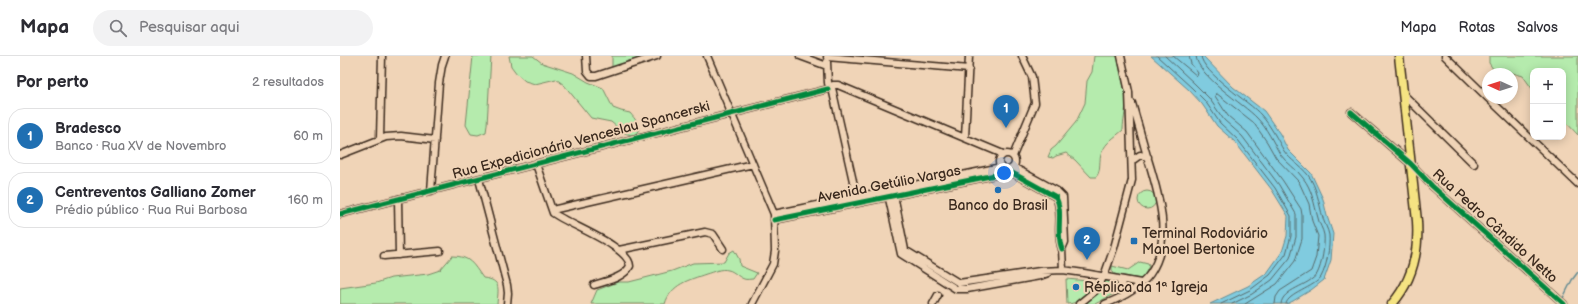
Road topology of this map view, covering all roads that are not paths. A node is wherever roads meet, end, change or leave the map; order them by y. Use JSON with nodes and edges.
{"nodes":[{"id":1,"x":382,"y":56,"type":"edge"},
{"id":2,"x":445,"y":56,"type":"edge"},
{"id":3,"x":586,"y":56,"type":"edge"},
{"id":4,"x":657,"y":56,"type":"edge"},
{"id":5,"x":707,"y":56,"type":"edge"},
{"id":6,"x":800,"y":56,"type":"edge"},
{"id":7,"x":827,"y":56,"type":"edge"},
{"id":8,"x":969,"y":56,"type":"edge"},
{"id":9,"x":1022,"y":56,"type":"edge"},
{"id":10,"x":1122,"y":56,"type":"edge"},
{"id":11,"x":1399,"y":56,"type":"edge"},
{"id":12,"x":1445,"y":56,"type":"edge"},
{"id":13,"x":828,"y":66,"type":"junction"},
{"id":14,"x":968,"y":69,"type":"junction"},
{"id":15,"x":830,"y":86,"type":"junction"},
{"id":16,"x":1129,"y":92,"type":"junction"},
{"id":17,"x":1482,"y":92,"type":"edge"},
{"id":18,"x":1404,"y":95,"type":"junction"},
{"id":19,"x":1494,"y":104,"type":"edge"},
{"id":20,"x":1351,"y":112,"type":"dead end"},
{"id":21,"x":732,"y":113,"type":"junction"},
{"id":22,"x":380,"y":138,"type":"junction"},
{"id":23,"x":965,"y":138,"type":"junction"},
{"id":24,"x":435,"y":140,"type":"junction"},
{"id":25,"x":340,"y":154,"type":"edge"},
{"id":26,"x":1003,"y":154,"type":"junction"},
{"id":27,"x":1013,"y":156,"type":"junction"},
{"id":28,"x":1148,"y":157,"type":"junction"},
{"id":29,"x":1133,"y":160,"type":"junction"},
{"id":30,"x":536,"y":164,"type":"junction"},
{"id":31,"x":753,"y":164,"type":"junction"},
{"id":32,"x":1411,"y":164,"type":"junction"},
{"id":33,"x":1474,"y":164,"type":"dead end"},
{"id":34,"x":1007,"y":168,"type":"junction"},
{"id":35,"x":479,"y":179,"type":"junction"},
{"id":36,"x":1578,"y":184,"type":"edge"},
{"id":37,"x":431,"y":191,"type":"junction"},
{"id":38,"x":891,"y":193,"type":"junction"},
{"id":39,"x":398,"y":200,"type":"junction"},
{"id":40,"x":857,"y":200,"type":"junction"},
{"id":41,"x":552,"y":210,"type":"junction"},
{"id":42,"x":340,"y":214,"type":"edge"},
{"id":43,"x":774,"y":217,"type":"junction"},
{"id":44,"x":723,"y":249,"type":"dead end"},
{"id":45,"x":619,"y":250,"type":"junction"},
{"id":46,"x":440,"y":251,"type":"dead end"},
{"id":47,"x":399,"y":255,"type":"junction"},
{"id":48,"x":384,"y":256,"type":"dead end"},
{"id":49,"x":1063,"y":270,"type":"junction"},
{"id":50,"x":1104,"y":276,"type":"junction"},
{"id":51,"x":1118,"y":279,"type":"junction"},
{"id":52,"x":1141,"y":284,"type":"junction"},
{"id":53,"x":594,"y":285,"type":"dead end"},
{"id":54,"x":938,"y":295,"type":"dead end"},
{"id":55,"x":1123,"y":296,"type":"junction"},
{"id":56,"x":507,"y":304,"type":"edge"},
{"id":57,"x":752,"y":304,"type":"edge"},
{"id":58,"x":933,"y":304,"type":"edge"},
{"id":59,"x":1079,"y":304,"type":"edge"},
{"id":60,"x":1105,"y":304,"type":"edge"},
{"id":61,"x":1392,"y":304,"type":"edge"},
{"id":62,"x":1564,"y":304,"type":"edge"}],
"edges":[{"from":1,"to":22,"type":"street"},
{"from":2,"to":24,"type":"street"},
{"from":3,"to":4,"type":"street"},
{"from":5,"to":21,"type":"street"},
{"from":6,"to":13,"type":"street"},
{"from":7,"to":13,"type":"street"},
{"from":7,"to":14,"type":"street"},
{"from":8,"to":14,"type":"street"},
{"from":9,"to":27,"type":"street"},
{"from":10,"to":16,"type":"street"},
{"from":11,"to":18,"type":"main road"},
{"from":12,"to":17,"type":"street"},
{"from":13,"to":15,"type":"street"},
{"from":14,"to":23,"type":"street"},
{"from":15,"to":21,"type":"street","name":"Rua Expedicionário Venceslau Spancerski"},
{"from":15,"to":23,"type":"street","name":"Rua Expedicionário Venceslau Spancerski"},
{"from":15,"to":40,"type":"street"},
{"from":16,"to":28,"type":"street"},
{"from":16,"to":29,"type":"street"},
{"from":18,"to":32,"type":"main road"},
{"from":18,"to":33,"type":"street"},
{"from":19,"to":36,"type":"street"},
{"from":20,"to":32,"type":"street","name":"Rua Pedro Cândido Netto"},
{"from":21,"to":30,"type":"street","name":"Rua Expedicionário Venceslau Spancerski"},
{"from":21,"to":31,"type":"street"},
{"from":22,"to":24,"type":"street"},
{"from":22,"to":25,"type":"street"},
{"from":23,"to":26,"type":"street","name":"Rua Expedicionário Venceslau Spancerski"},
{"from":24,"to":37,"type":"street"},
{"from":26,"to":27,"type":"street"},
{"from":26,"to":34,"type":"street"},
{"from":27,"to":34,"type":"street"},
{"from":28,"to":29,"type":"street"},
{"from":28,"to":52,"type":"street"},
{"from":29,"to":50,"type":"street"},
{"from":30,"to":35,"type":"street","name":"Rua Expedicionário Venceslau Spancerski"},
{"from":30,"to":41,"type":"street"},
{"from":31,"to":41,"type":"street"},
{"from":31,"to":43,"type":"street"},
{"from":32,"to":61,"type":"main road"},
{"from":32,"to":62,"type":"street","name":"Rua Pedro Cândido Netto"},
{"from":34,"to":38,"type":"street","name":"Avenida Getúlio Vargas"},
{"from":34,"to":49,"type":"street"},
{"from":35,"to":37,"type":"street","name":"Rua Expedicionário Venceslau Spancerski"},
{"from":35,"to":56,"type":"street"},
{"from":37,"to":39,"type":"street","name":"Rua Expedicionário Venceslau Spancerski"},
{"from":38,"to":40,"type":"street","name":"Avenida Getúlio Vargas"},
{"from":38,"to":49,"type":"street"},
{"from":39,"to":42,"type":"street","name":"Rua Expedicionário Venceslau Spancerski"},
{"from":39,"to":47,"type":"street"},
{"from":40,"to":43,"type":"street","name":"Avenida Getúlio Vargas"},
{"from":41,"to":45,"type":"street"},
{"from":43,"to":57,"type":"street"},
{"from":44,"to":45,"type":"street"},
{"from":45,"to":53,"type":"street"},
{"from":46,"to":47,"type":"street"},
{"from":47,"to":48,"type":"street"},
{"from":49,"to":50,"type":"street"},
{"from":50,"to":51,"type":"street"},
{"from":50,"to":59,"type":"street"},
{"from":51,"to":52,"type":"street"},
{"from":51,"to":55,"type":"street"},
{"from":52,"to":55,"type":"street"},
{"from":54,"to":58,"type":"street"},
{"from":55,"to":60,"type":"street"}]}
